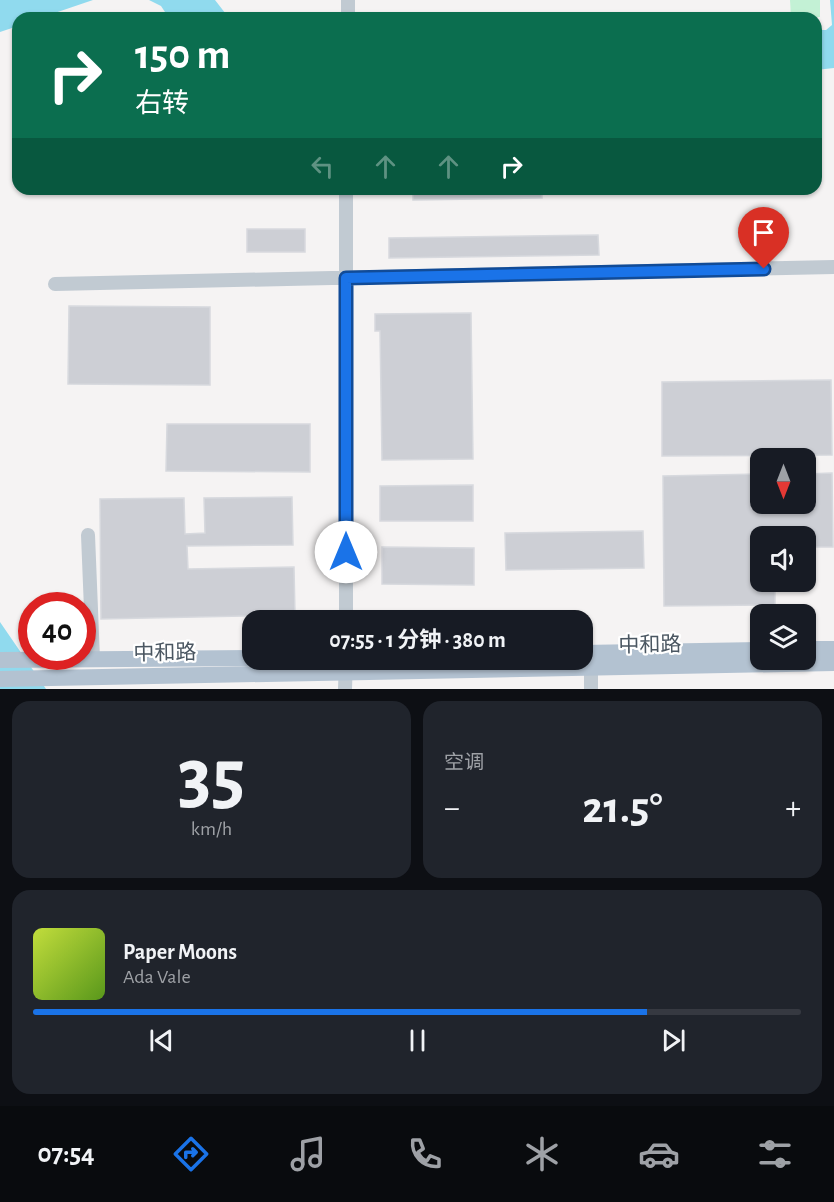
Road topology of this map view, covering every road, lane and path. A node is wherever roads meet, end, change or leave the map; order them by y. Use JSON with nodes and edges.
{"nodes":[{"id":1,"x":346,"y":195,"type":"edge"},
{"id":2,"x":834,"y":267,"type":"edge"},
{"id":3,"x":346,"y":278,"type":"junction"},
{"id":4,"x":55,"y":284,"type":"dead end"},
{"id":5,"x":88,"y":535,"type":"dead end"},
{"id":6,"x":90,"y":592,"type":"edge"},
{"id":7,"x":346,"y":610,"type":"edge"},
{"id":8,"x":816,"y":649,"type":"edge"},
{"id":9,"x":834,"y":649,"type":"edge"},
{"id":10,"x":750,"y":650,"type":"edge"},
{"id":11,"x":593,"y":653,"type":"edge"},
{"id":12,"x":96,"y":658,"type":"edge"},
{"id":13,"x":242,"y":658,"type":"edge"},
{"id":14,"x":0,"y":660,"type":"edge"},
{"id":15,"x":18,"y":660,"type":"edge"},
{"id":16,"x":834,"y":663,"type":"edge"},
{"id":17,"x":593,"y":668,"type":"edge"},
{"id":18,"x":509,"y":670,"type":"edge"},
{"id":19,"x":591,"y":670,"type":"edge"},
{"id":20,"x":346,"y":674,"type":"edge"},
{"id":21,"x":0,"y":679,"type":"edge"},
{"id":22,"x":591,"y":689,"type":"edge"}],
"edges":[{"from":1,"to":3,"type":"street"},
{"from":2,"to":3,"type":"street"},
{"from":3,"to":4,"type":"street"},
{"from":3,"to":7,"type":"street"},
{"from":5,"to":6,"type":"street"},
{"from":8,"to":9,"type":"main road"},
{"from":10,"to":11,"type":"main road","name":"中和路"},
{"from":12,"to":13,"type":"main road","name":"中和路"},
{"from":14,"to":15,"type":"main road","name":"中和路"},
{"from":16,"to":17,"type":"main road","name":"中和路"},
{"from":18,"to":20,"type":"main road","name":"中和路"},
{"from":19,"to":22,"type":"street"},
{"from":20,"to":21,"type":"main road","name":"中和路"}]}
